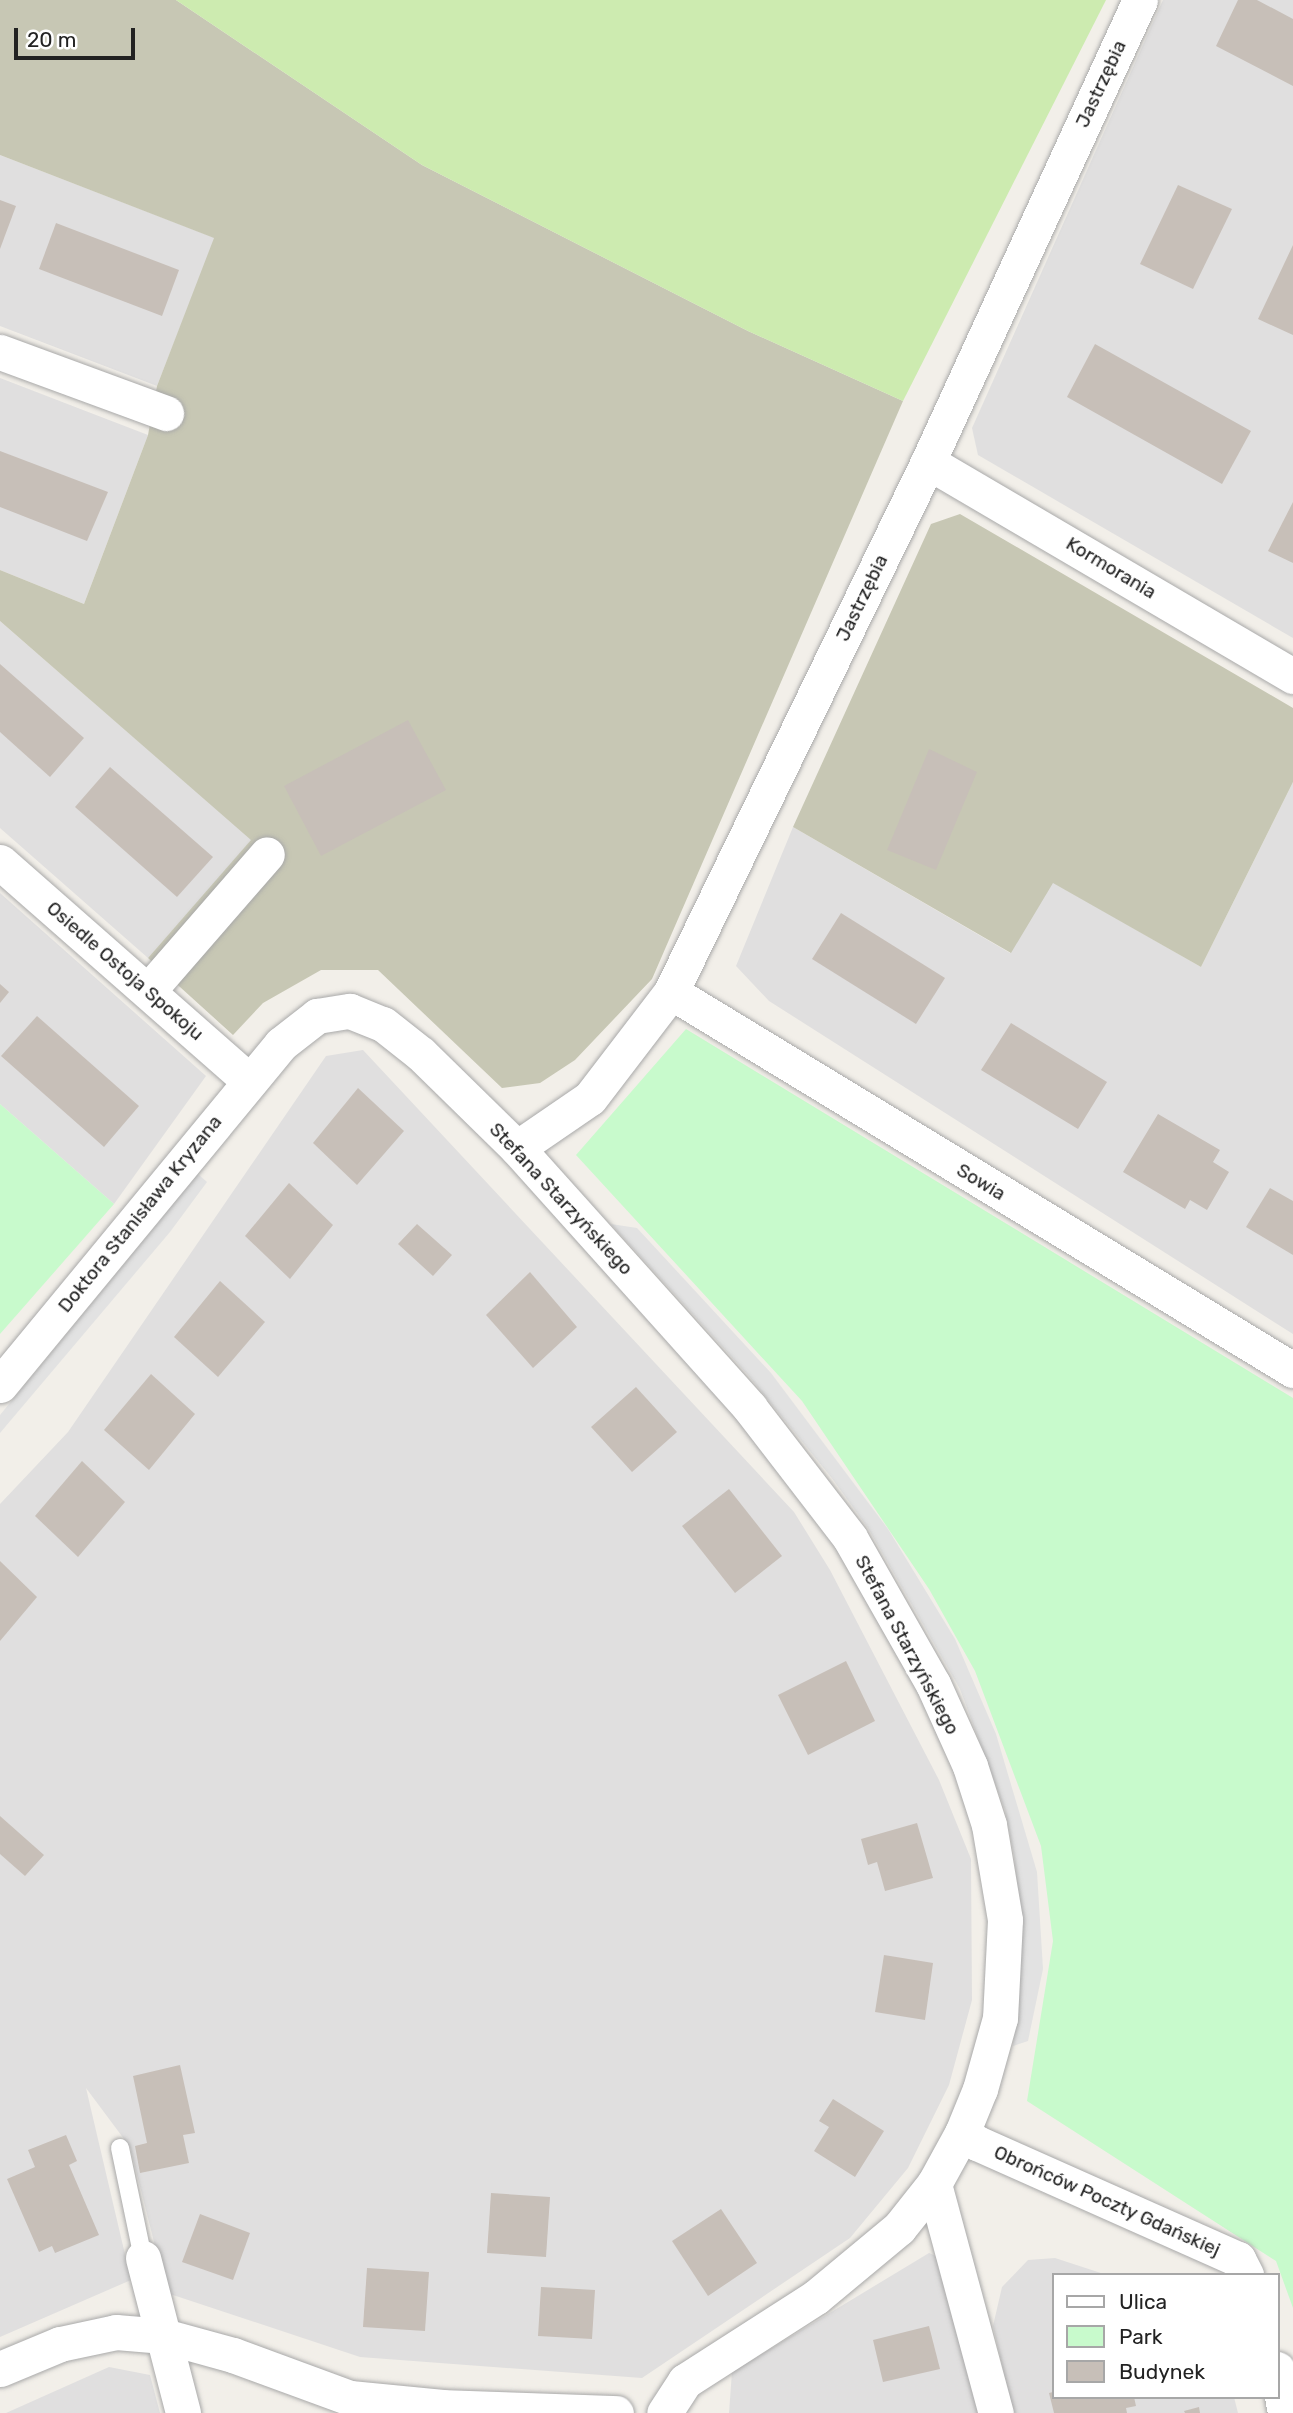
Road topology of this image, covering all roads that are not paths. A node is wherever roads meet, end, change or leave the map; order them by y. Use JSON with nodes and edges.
{"nodes":[{"id":1,"x":1140,"y":0,"type":"edge"},
{"id":2,"x":0,"y":352,"type":"edge"},
{"id":3,"x":166,"y":414,"type":"dead end"},
{"id":4,"x":928,"y":462,"type":"junction"},
{"id":5,"x":1293,"y":676,"type":"edge"},
{"id":6,"x":267,"y":854,"type":"dead end"},
{"id":7,"x":0,"y":862,"type":"edge"},
{"id":8,"x":148,"y":991,"type":"junction"},
{"id":9,"x":671,"y":992,"type":"junction"},
{"id":10,"x":281,"y":1044,"type":"joint"},
{"id":11,"x":249,"y":1081,"type":"junction"},
{"id":12,"x":517,"y":1148,"type":"junction"},
{"id":13,"x":1293,"y":1370,"type":"edge"},
{"id":14,"x":0,"y":1385,"type":"edge"},
{"id":15,"x":962,"y":2133,"type":"junction"},
{"id":16,"x":120,"y":2148,"type":"dead end"},
{"id":17,"x":934,"y":2185,"type":"junction"},
{"id":18,"x":143,"y":2258,"type":"joint"},
{"id":19,"x":1245,"y":2273,"type":"edge"},
{"id":20,"x":164,"y":2336,"type":"junction"},
{"id":21,"x":0,"y":2369,"type":"edge"},
{"id":22,"x":1279,"y":2382,"type":"edge"},
{"id":23,"x":183,"y":2413,"type":"edge"},
{"id":24,"x":616,"y":2413,"type":"edge"},
{"id":25,"x":664,"y":2413,"type":"edge"},
{"id":26,"x":996,"y":2413,"type":"edge"},
{"id":27,"x":1284,"y":2413,"type":"edge"}],
"edges":[{"from":1,"to":4,"type":"street","name":"Jastrzębia"},
{"from":2,"to":3,"type":"street"},
{"from":4,"to":5,"type":"street","name":"Kormorania"},
{"from":4,"to":9,"type":"street","name":"Jastrzębia"},
{"from":6,"to":8,"type":"street"},
{"from":7,"to":8,"type":"street","name":"Osiedle Ostoja Spokoju"},
{"from":8,"to":11,"type":"street","name":"Osiedle Ostoja Spokoju"},
{"from":9,"to":12,"type":"street","name":"Jastrzębia"},
{"from":9,"to":13,"type":"street","name":"Sowia"},
{"from":10,"to":11,"type":"street","name":"Doktora Stanisława Kryzana"},
{"from":10,"to":12,"type":"street","name":"Stefana Starzyńskiego"},
{"from":11,"to":14,"type":"street","name":"Doktora Stanisława Kryzana"},
{"from":12,"to":15,"type":"street","name":"Stefana Starzyńskiego"},
{"from":15,"to":17,"type":"street","name":"Stefana Starzyńskiego"},
{"from":15,"to":19,"type":"street","name":"Obrońców Poczty Gdańskiej"},
{"from":16,"to":18,"type":"lane"},
{"from":17,"to":25,"type":"street","name":"Stefana Starzyńskiego"},
{"from":17,"to":26,"type":"street"},
{"from":18,"to":20,"type":"street"},
{"from":20,"to":21,"type":"street"},
{"from":20,"to":23,"type":"street"},
{"from":20,"to":24,"type":"street"},
{"from":22,"to":27,"type":"street"}]}
